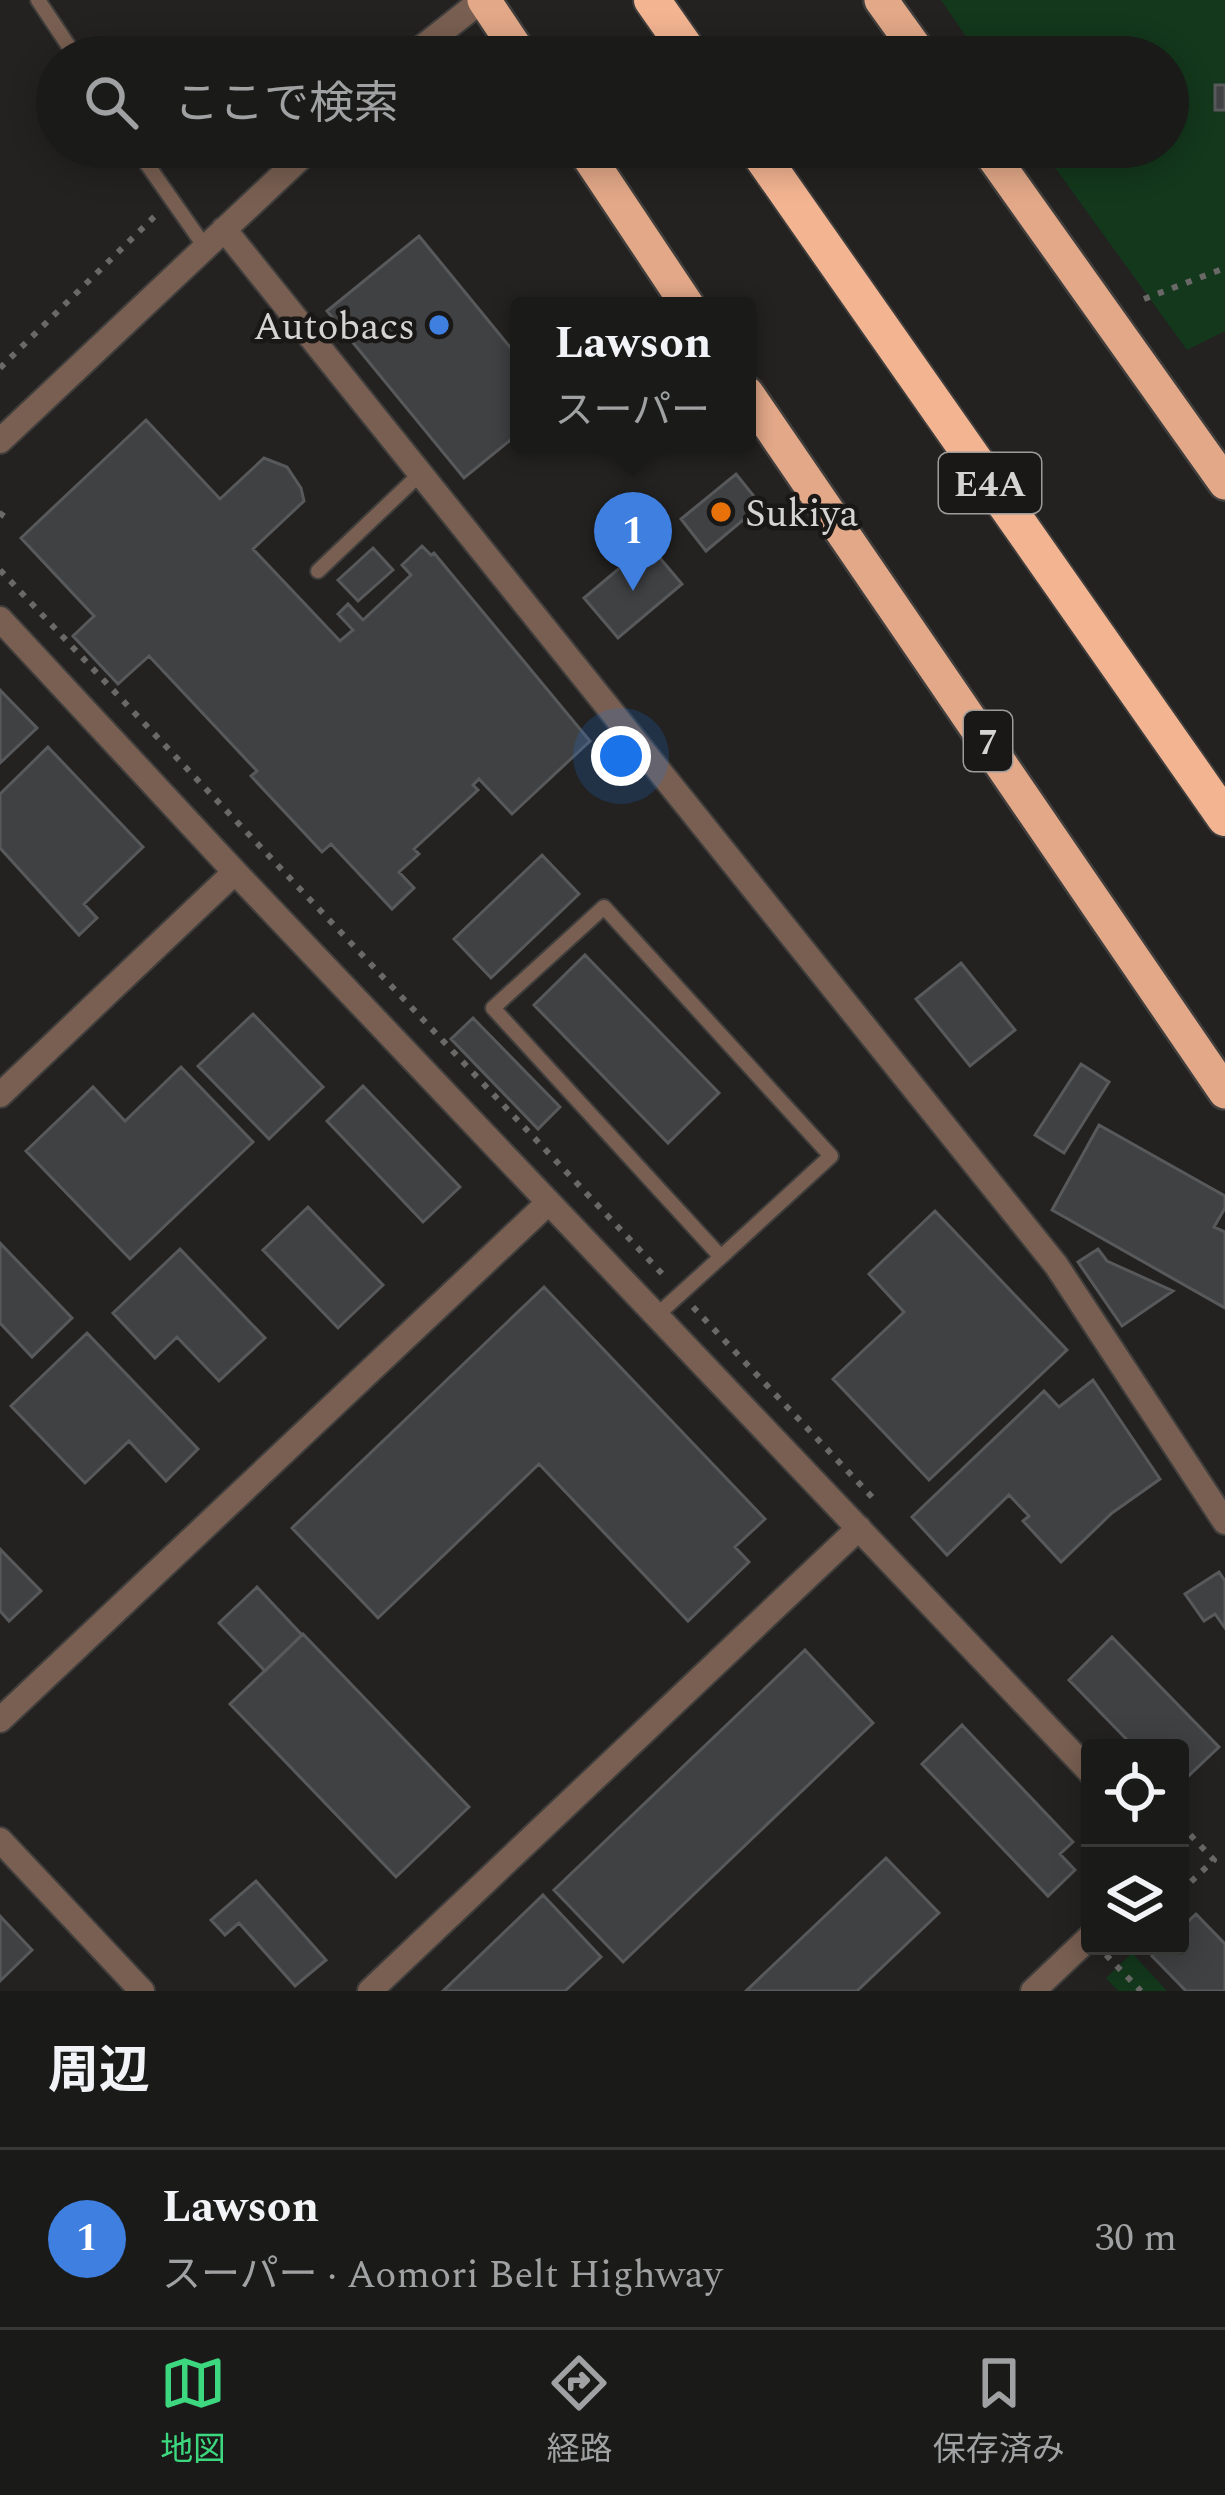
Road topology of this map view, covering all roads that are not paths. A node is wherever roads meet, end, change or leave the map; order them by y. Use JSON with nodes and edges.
{"nodes":[{"id":1,"x":38,"y":0,"type":"edge"},
{"id":2,"x":483,"y":0,"type":"edge"},
{"id":3,"x":652,"y":0,"type":"edge"},
{"id":4,"x":881,"y":0,"type":"edge"},
{"id":5,"x":62,"y":36,"type":"edge"},
{"id":6,"x":437,"y":36,"type":"edge"},
{"id":7,"x":508,"y":36,"type":"edge"},
{"id":8,"x":677,"y":36,"type":"edge"},
{"id":9,"x":907,"y":36,"type":"edge"},
{"id":10,"x":150,"y":168,"type":"edge"},
{"id":11,"x":290,"y":168,"type":"edge"},
{"id":12,"x":596,"y":168,"type":"edge"},
{"id":13,"x":770,"y":168,"type":"edge"},
{"id":14,"x":1002,"y":168,"type":"edge"},
{"id":15,"x":214,"y":238,"type":"junction"},
{"id":16,"x":682,"y":297,"type":"edge"},
{"id":17,"x":756,"y":406,"type":"edge"},
{"id":18,"x":0,"y":441,"type":"edge"},
{"id":19,"x":1220,"y":464,"type":"edge"},
{"id":20,"x":420,"y":474,"type":"junction"},
{"id":21,"x":318,"y":571,"type":"dead end"},
{"id":22,"x":0,"y":619,"type":"edge"},
{"id":23,"x":1225,"y":818,"type":"edge"},
{"id":24,"x":235,"y":872,"type":"junction"},
{"id":25,"x":1225,"y":1092,"type":"edge"},
{"id":26,"x":0,"y":1095,"type":"edge"},
{"id":27,"x":548,"y":1203,"type":"junction"},
{"id":28,"x":721,"y":1257,"type":"junction"},
{"id":29,"x":656,"y":1316,"type":"junction"},
{"id":30,"x":1225,"y":1522,"type":"edge"},
{"id":31,"x":859,"y":1528,"type":"junction"},
{"id":32,"x":0,"y":1720,"type":"edge"},
{"id":33,"x":1081,"y":1762,"type":"edge"},
{"id":34,"x":0,"y":1840,"type":"edge"},
{"id":35,"x":1081,"y":1946,"type":"edge"},
{"id":36,"x":142,"y":1991,"type":"edge"},
{"id":37,"x":370,"y":1991,"type":"edge"},
{"id":38,"x":1033,"y":1991,"type":"edge"}],
"edges":[{"from":1,"to":5,"type":"lane"},
{"from":2,"to":6,"type":"street"},
{"from":2,"to":7,"type":"highway"},
{"from":3,"to":8,"type":"highway"},
{"from":4,"to":9,"type":"highway"},
{"from":10,"to":15,"type":"lane"},
{"from":11,"to":15,"type":"street"},
{"from":12,"to":16,"type":"highway"},
{"from":13,"to":23,"type":"highway","number":"E4A"},
{"from":14,"to":19,"type":"highway"},
{"from":15,"to":18,"type":"street"},
{"from":15,"to":20,"type":"street"},
{"from":17,"to":25,"type":"highway","number":"7"},
{"from":20,"to":21,"type":"lane"},
{"from":20,"to":30,"type":"street"},
{"from":22,"to":24,"type":"street"},
{"from":24,"to":26,"type":"street"},
{"from":24,"to":27,"type":"street"},
{"from":27,"to":29,"type":"street"},
{"from":27,"to":32,"type":"street"},
{"from":28,"to":28,"type":"lane"},
{"from":28,"to":29,"type":"lane"},
{"from":29,"to":31,"type":"street"},
{"from":31,"to":33,"type":"street"},
{"from":31,"to":37,"type":"street"},
{"from":34,"to":36,"type":"street"},
{"from":35,"to":38,"type":"street"}]}
